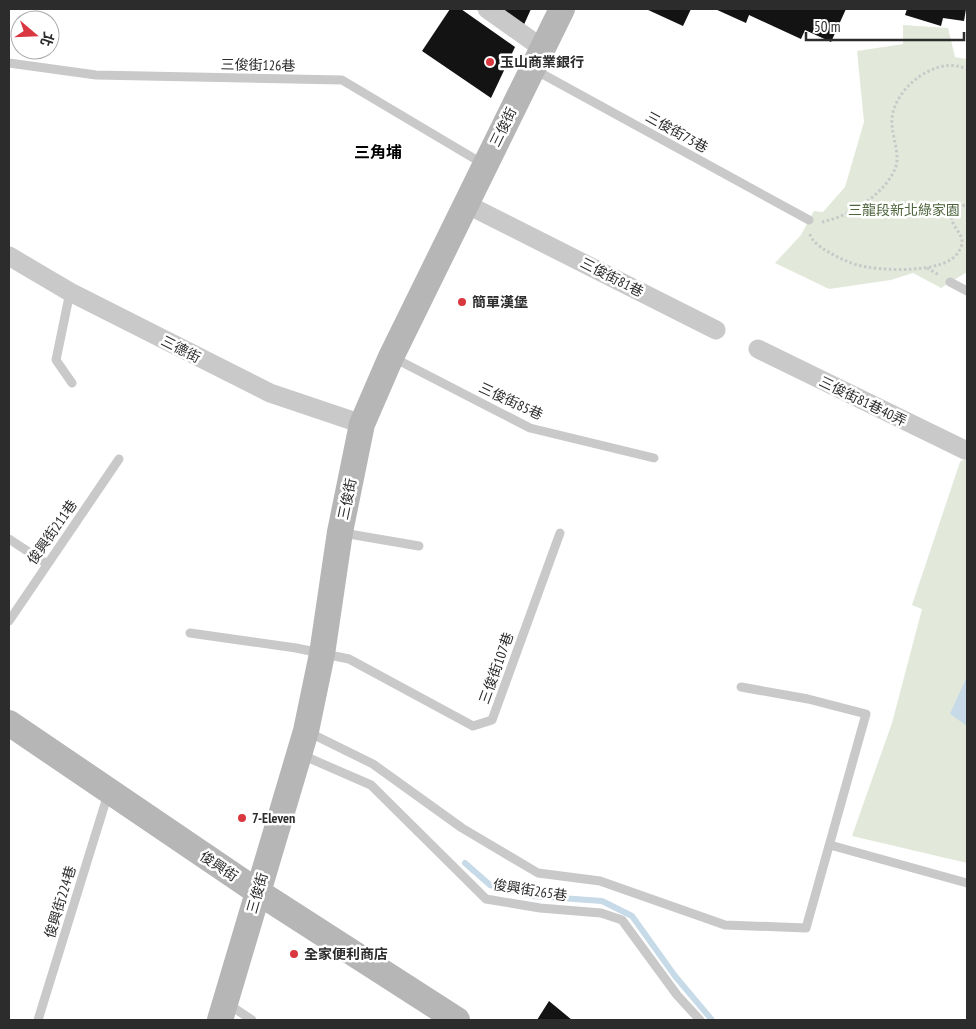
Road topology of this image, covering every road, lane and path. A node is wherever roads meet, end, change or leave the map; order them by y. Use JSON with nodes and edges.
{"nodes":[{"id":1,"x":487,"y":9,"type":"edge"},
{"id":2,"x":562,"y":9,"type":"edge"},
{"id":3,"x":537,"y":58,"type":"junction"},
{"id":4,"x":9,"y":63,"type":"edge"},
{"id":5,"x":967,"y":69,"type":"edge"},
{"id":6,"x":485,"y":165,"type":"junction"},
{"id":7,"x":466,"y":204,"type":"junction"},
{"id":8,"x":967,"y":204,"type":"edge"},
{"id":9,"x":812,"y":222,"type":"joint"},
{"id":10,"x":812,"y":230,"type":"dead end"},
{"id":11,"x":9,"y":256,"type":"edge"},
{"id":12,"x":950,"y":282,"type":"dead end"},
{"id":13,"x":967,"y":291,"type":"edge"},
{"id":14,"x":70,"y":292,"type":"junction"},
{"id":15,"x":716,"y":330,"type":"dead end"},
{"id":16,"x":758,"y":349,"type":"dead end"},
{"id":17,"x":392,"y":357,"type":"junction"},
{"id":18,"x":72,"y":383,"type":"dead end"},
{"id":19,"x":362,"y":424,"type":"junction"},
{"id":20,"x":966,"y":449,"type":"edge"},
{"id":21,"x":654,"y":458,"type":"dead end"},
{"id":22,"x":119,"y":459,"type":"dead end"},
{"id":23,"x":340,"y":532,"type":"junction"},
{"id":24,"x":560,"y":533,"type":"dead end"},
{"id":25,"x":9,"y":539,"type":"edge"},
{"id":26,"x":419,"y":546,"type":"dead end"},
{"id":27,"x":46,"y":564,"type":"junction"},
{"id":28,"x":9,"y":622,"type":"edge"},
{"id":29,"x":190,"y":633,"type":"dead end"},
{"id":30,"x":322,"y":654,"type":"junction"},
{"id":31,"x":741,"y":686,"type":"dead end"},
{"id":32,"x":9,"y":723,"type":"edge"},
{"id":33,"x":303,"y":742,"type":"junction"},
{"id":34,"x":108,"y":791,"type":"junction"},
{"id":35,"x":830,"y":845,"type":"junction"},
{"id":36,"x":967,"y":883,"type":"edge"},
{"id":37,"x":258,"y":892,"type":"junction"},
{"id":38,"x":223,"y":1012,"type":"edge"},
{"id":39,"x":38,"y":1020,"type":"edge"},
{"id":40,"x":252,"y":1020,"type":"edge"},
{"id":41,"x":458,"y":1020,"type":"edge"},
{"id":42,"x":700,"y":1020,"type":"edge"}],
"edges":[{"from":1,"to":3,"type":"street"},
{"from":2,"to":3,"type":"street","name":"三俊街"},
{"from":3,"to":6,"type":"street","name":"三俊街"},
{"from":3,"to":9,"type":"lane","name":"三俊街73巷"},
{"from":4,"to":6,"type":"lane","name":"三俊街126巷"},
{"from":5,"to":9,"type":"path"},
{"from":6,"to":7,"type":"street","name":"三俊街"},
{"from":7,"to":15,"type":"street","name":"三俊街81巷"},
{"from":7,"to":17,"type":"street","name":"三俊街"},
{"from":8,"to":10,"type":"path"},
{"from":11,"to":14,"type":"street","name":"三德街"},
{"from":12,"to":13,"type":"lane"},
{"from":14,"to":18,"type":"lane"},
{"from":14,"to":19,"type":"street","name":"三德街"},
{"from":16,"to":20,"type":"street","name":"三俊街81巷40弄"},
{"from":17,"to":19,"type":"street","name":"三俊街"},
{"from":17,"to":21,"type":"lane","name":"三俊街85巷"},
{"from":19,"to":23,"type":"street","name":"三俊街"},
{"from":22,"to":27,"type":"lane","name":"俊興街211巷"},
{"from":23,"to":26,"type":"lane"},
{"from":23,"to":30,"type":"street","name":"三俊街"},
{"from":24,"to":30,"type":"lane","name":"三俊街107巷"},
{"from":25,"to":27,"type":"lane"},
{"from":27,"to":28,"type":"lane","name":"俊興街211巷"},
{"from":29,"to":30,"type":"lane"},
{"from":30,"to":33,"type":"street","name":"三俊街"},
{"from":31,"to":35,"type":"lane"},
{"from":32,"to":34,"type":"street","name":"俊興街"},
{"from":33,"to":35,"type":"lane"},
{"from":33,"to":37,"type":"street","name":"三俊街"},
{"from":33,"to":42,"type":"lane","name":"俊興街265巷"},
{"from":34,"to":37,"type":"street","name":"俊興街"},
{"from":34,"to":39,"type":"lane","name":"俊興街224巷"},
{"from":35,"to":36,"type":"lane"},
{"from":37,"to":38,"type":"street","name":"三俊街"},
{"from":37,"to":41,"type":"street","name":"俊興街"},
{"from":38,"to":40,"type":"lane"}]}
